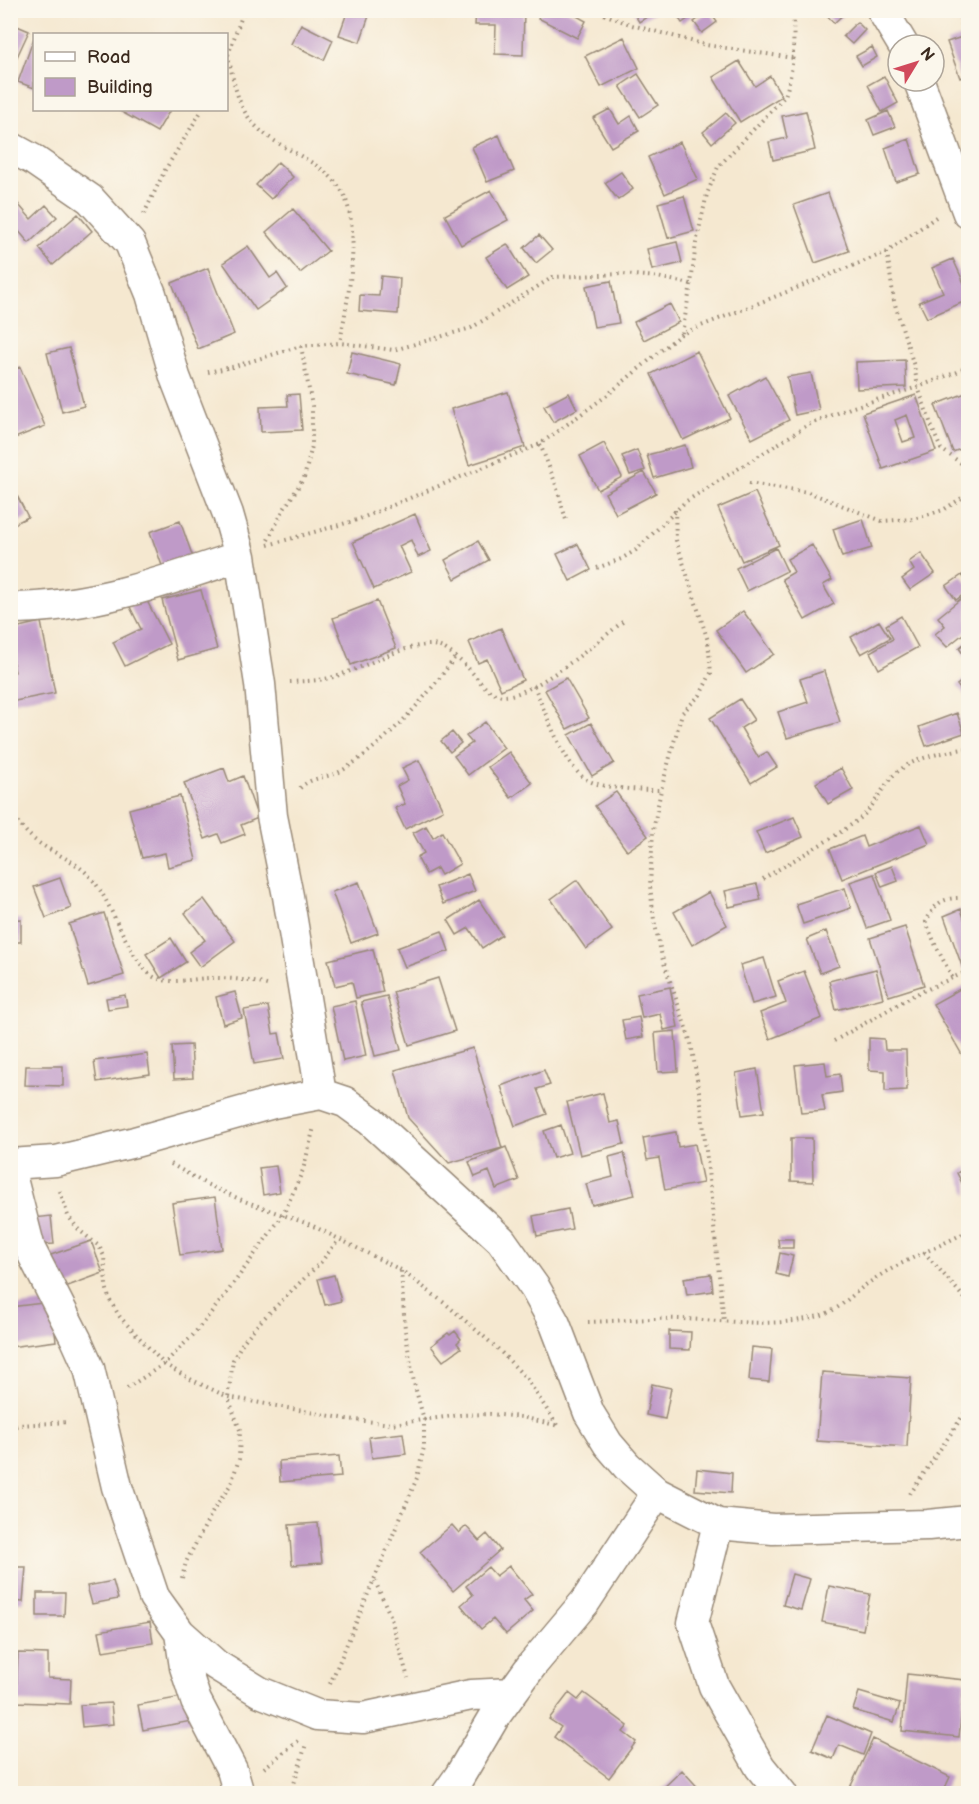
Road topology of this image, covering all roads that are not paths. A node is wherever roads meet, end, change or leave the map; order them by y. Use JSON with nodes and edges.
{"nodes":[{"id":1,"x":882,"y":10,"type":"edge"},
{"id":2,"x":896,"y":33,"type":"edge"},
{"id":3,"x":924,"y":93,"type":"edge"},
{"id":4,"x":10,"y":147,"type":"edge"},
{"id":5,"x":966,"y":205,"type":"edge"},
{"id":6,"x":240,"y":556,"type":"junction"},
{"id":7,"x":10,"y":608,"type":"edge"},
{"id":8,"x":321,"y":1094,"type":"junction"},
{"id":9,"x":10,"y":1164,"type":"edge"},
{"id":10,"x":10,"y":1171,"type":"edge"},
{"id":11,"x":657,"y":1493,"type":"junction"},
{"id":12,"x":969,"y":1521,"type":"edge"},
{"id":13,"x":718,"y":1524,"type":"junction"},
{"id":14,"x":180,"y":1633,"type":"junction"},
{"id":15,"x":511,"y":1693,"type":"junction"},
{"id":16,"x":238,"y":1790,"type":"edge"},
{"id":17,"x":447,"y":1794,"type":"edge"},
{"id":18,"x":782,"y":1794,"type":"edge"}],
"edges":[{"from":1,"to":2,"type":"street"},
{"from":3,"to":5,"type":"street"},
{"from":4,"to":6,"type":"street"},
{"from":6,"to":7,"type":"street"},
{"from":6,"to":8,"type":"street"},
{"from":8,"to":9,"type":"street"},
{"from":8,"to":11,"type":"street"},
{"from":10,"to":14,"type":"street"},
{"from":11,"to":13,"type":"street"},
{"from":11,"to":15,"type":"street"},
{"from":12,"to":13,"type":"street"},
{"from":13,"to":18,"type":"street"},
{"from":14,"to":15,"type":"street"},
{"from":14,"to":16,"type":"street"},
{"from":15,"to":17,"type":"street"}]}
